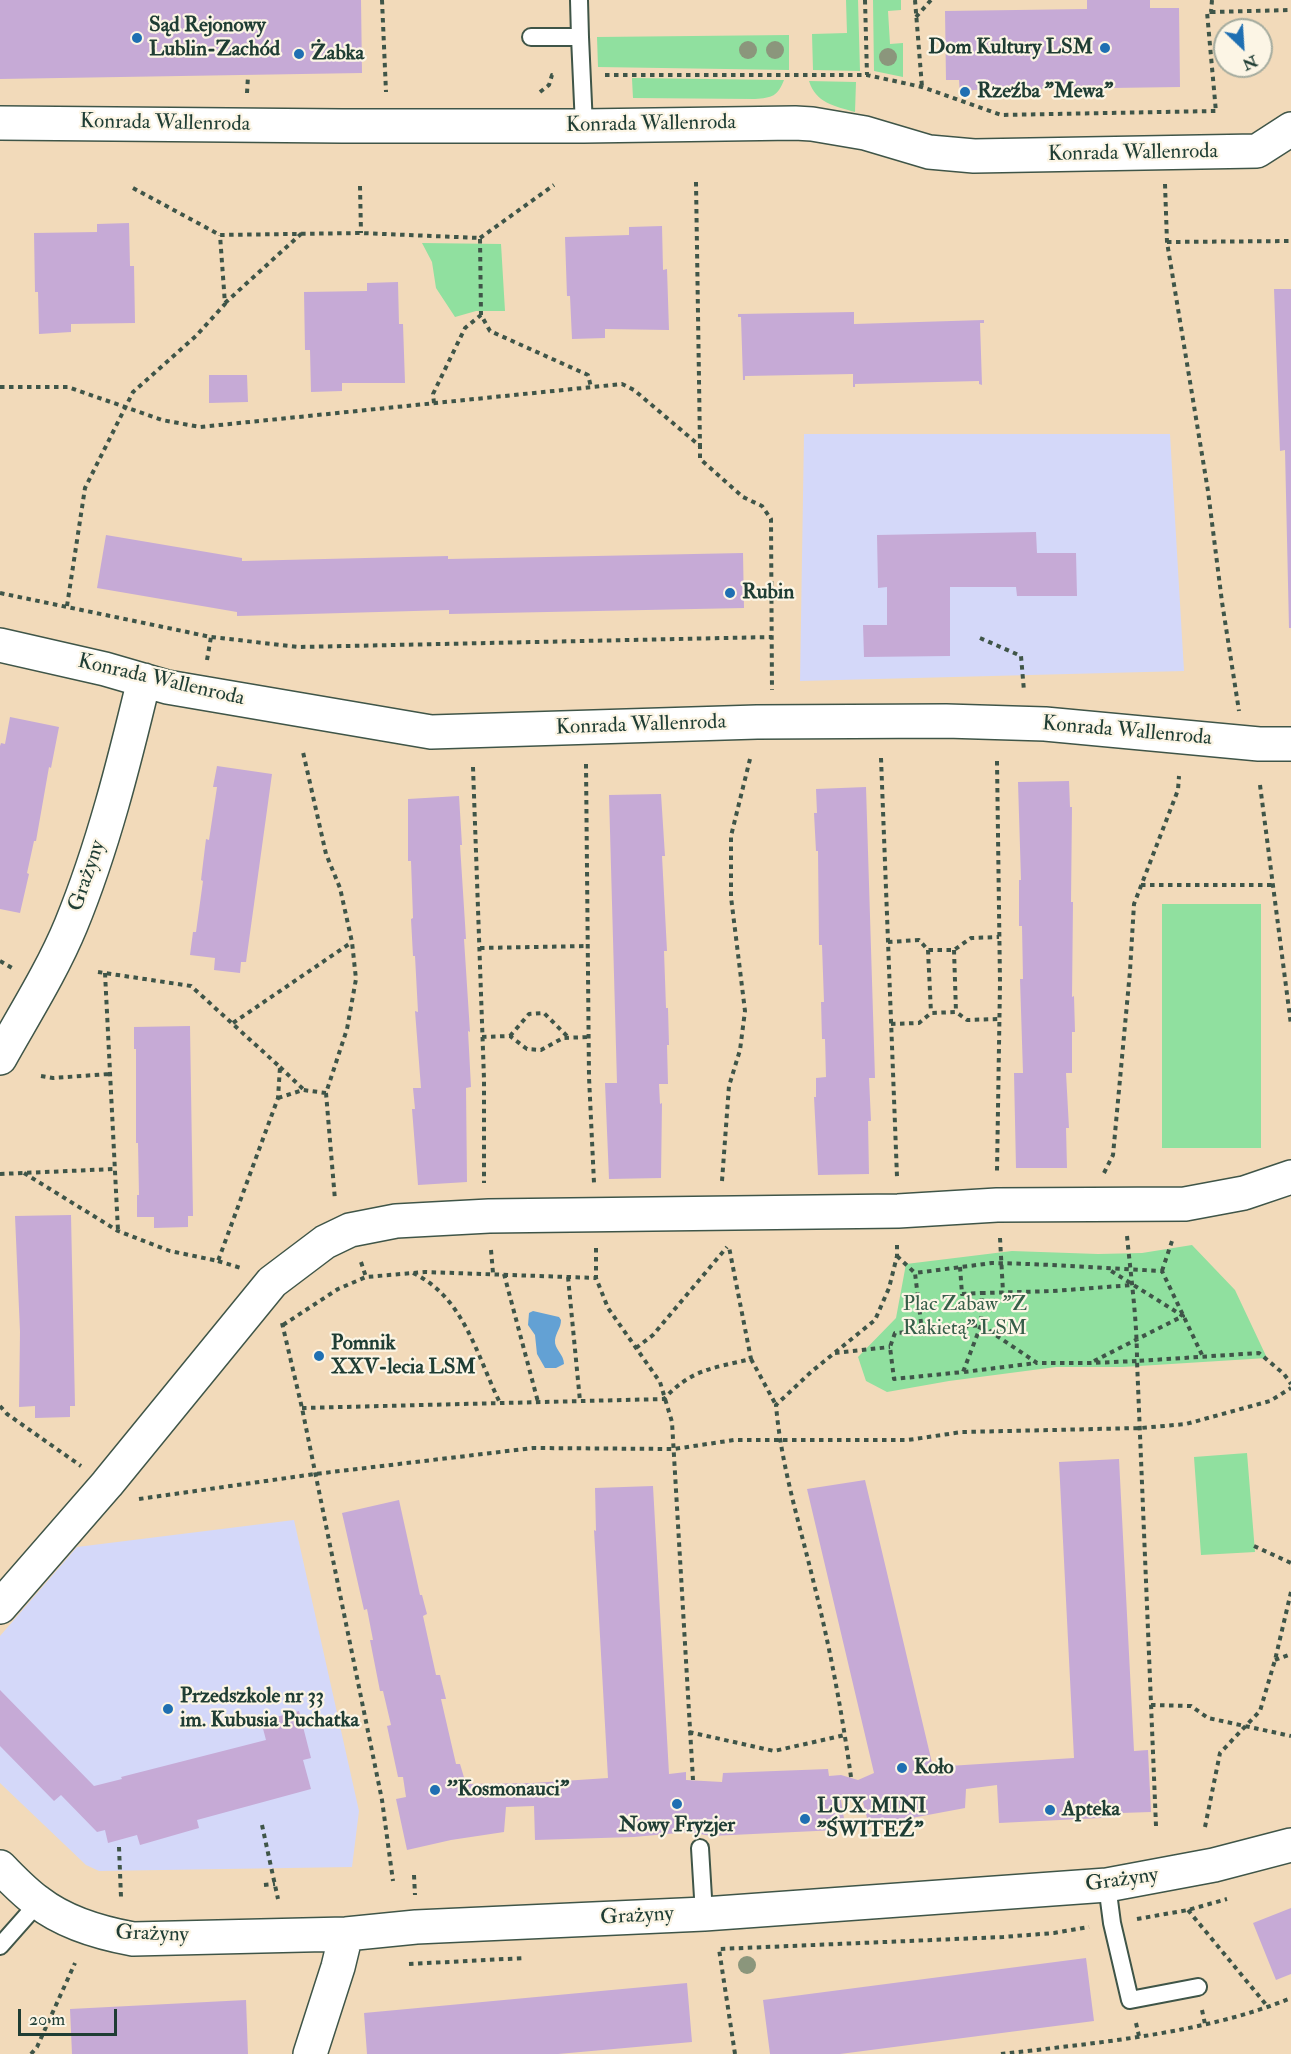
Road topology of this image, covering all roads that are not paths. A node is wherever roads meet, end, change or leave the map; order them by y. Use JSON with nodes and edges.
{"nodes":[{"id":1,"x":579,"y":0,"type":"edge"},
{"id":2,"x":531,"y":37,"type":"dead end"},
{"id":3,"x":580,"y":37,"type":"junction"},
{"id":4,"x":0,"y":123,"type":"edge"},
{"id":5,"x":585,"y":126,"type":"junction"},
{"id":6,"x":1291,"y":129,"type":"edge"},
{"id":7,"x":0,"y":645,"type":"edge"},
{"id":8,"x":144,"y":680,"type":"junction"},
{"id":9,"x":1291,"y":744,"type":"edge"},
{"id":10,"x":0,"y":1058,"type":"edge"},
{"id":11,"x":1291,"y":1177,"type":"edge"},
{"id":12,"x":0,"y":1607,"type":"edge"},
{"id":13,"x":1291,"y":1845,"type":"edge"},
{"id":14,"x":700,"y":1848,"type":"dead end"},
{"id":15,"x":0,"y":1867,"type":"edge"},
{"id":16,"x":1107,"y":1885,"type":"junction"},
{"id":17,"x":38,"y":1903,"type":"junction"},
{"id":18,"x":704,"y":1914,"type":"junction"},
{"id":19,"x":346,"y":1934,"type":"junction"},
{"id":20,"x":0,"y":1946,"type":"edge"},
{"id":21,"x":1198,"y":1987,"type":"dead end"},
{"id":22,"x":310,"y":2054,"type":"edge"}],
"edges":[{"from":1,"to":3,"type":"lane"},
{"from":2,"to":3,"type":"lane"},
{"from":3,"to":5,"type":"lane"},
{"from":4,"to":5,"type":"street","name":"Konrada Wallenroda"},
{"from":5,"to":6,"type":"street","name":"Konrada Wallenroda"},
{"from":7,"to":8,"type":"street","name":"Konrada Wallenroda"},
{"from":8,"to":9,"type":"street","name":"Konrada Wallenroda"},
{"from":8,"to":10,"type":"street","name":"Grażyny"},
{"from":11,"to":12,"type":"street"},
{"from":13,"to":16,"type":"street","name":"Grażyny"},
{"from":14,"to":18,"type":"lane"},
{"from":15,"to":17,"type":"street","name":"Grażyny"},
{"from":16,"to":18,"type":"street","name":"Grażyny"},
{"from":16,"to":21,"type":"lane"},
{"from":17,"to":19,"type":"street","name":"Grażyny"},
{"from":17,"to":20,"type":"lane"},
{"from":18,"to":19,"type":"street","name":"Grażyny"},
{"from":19,"to":22,"type":"street"}]}
